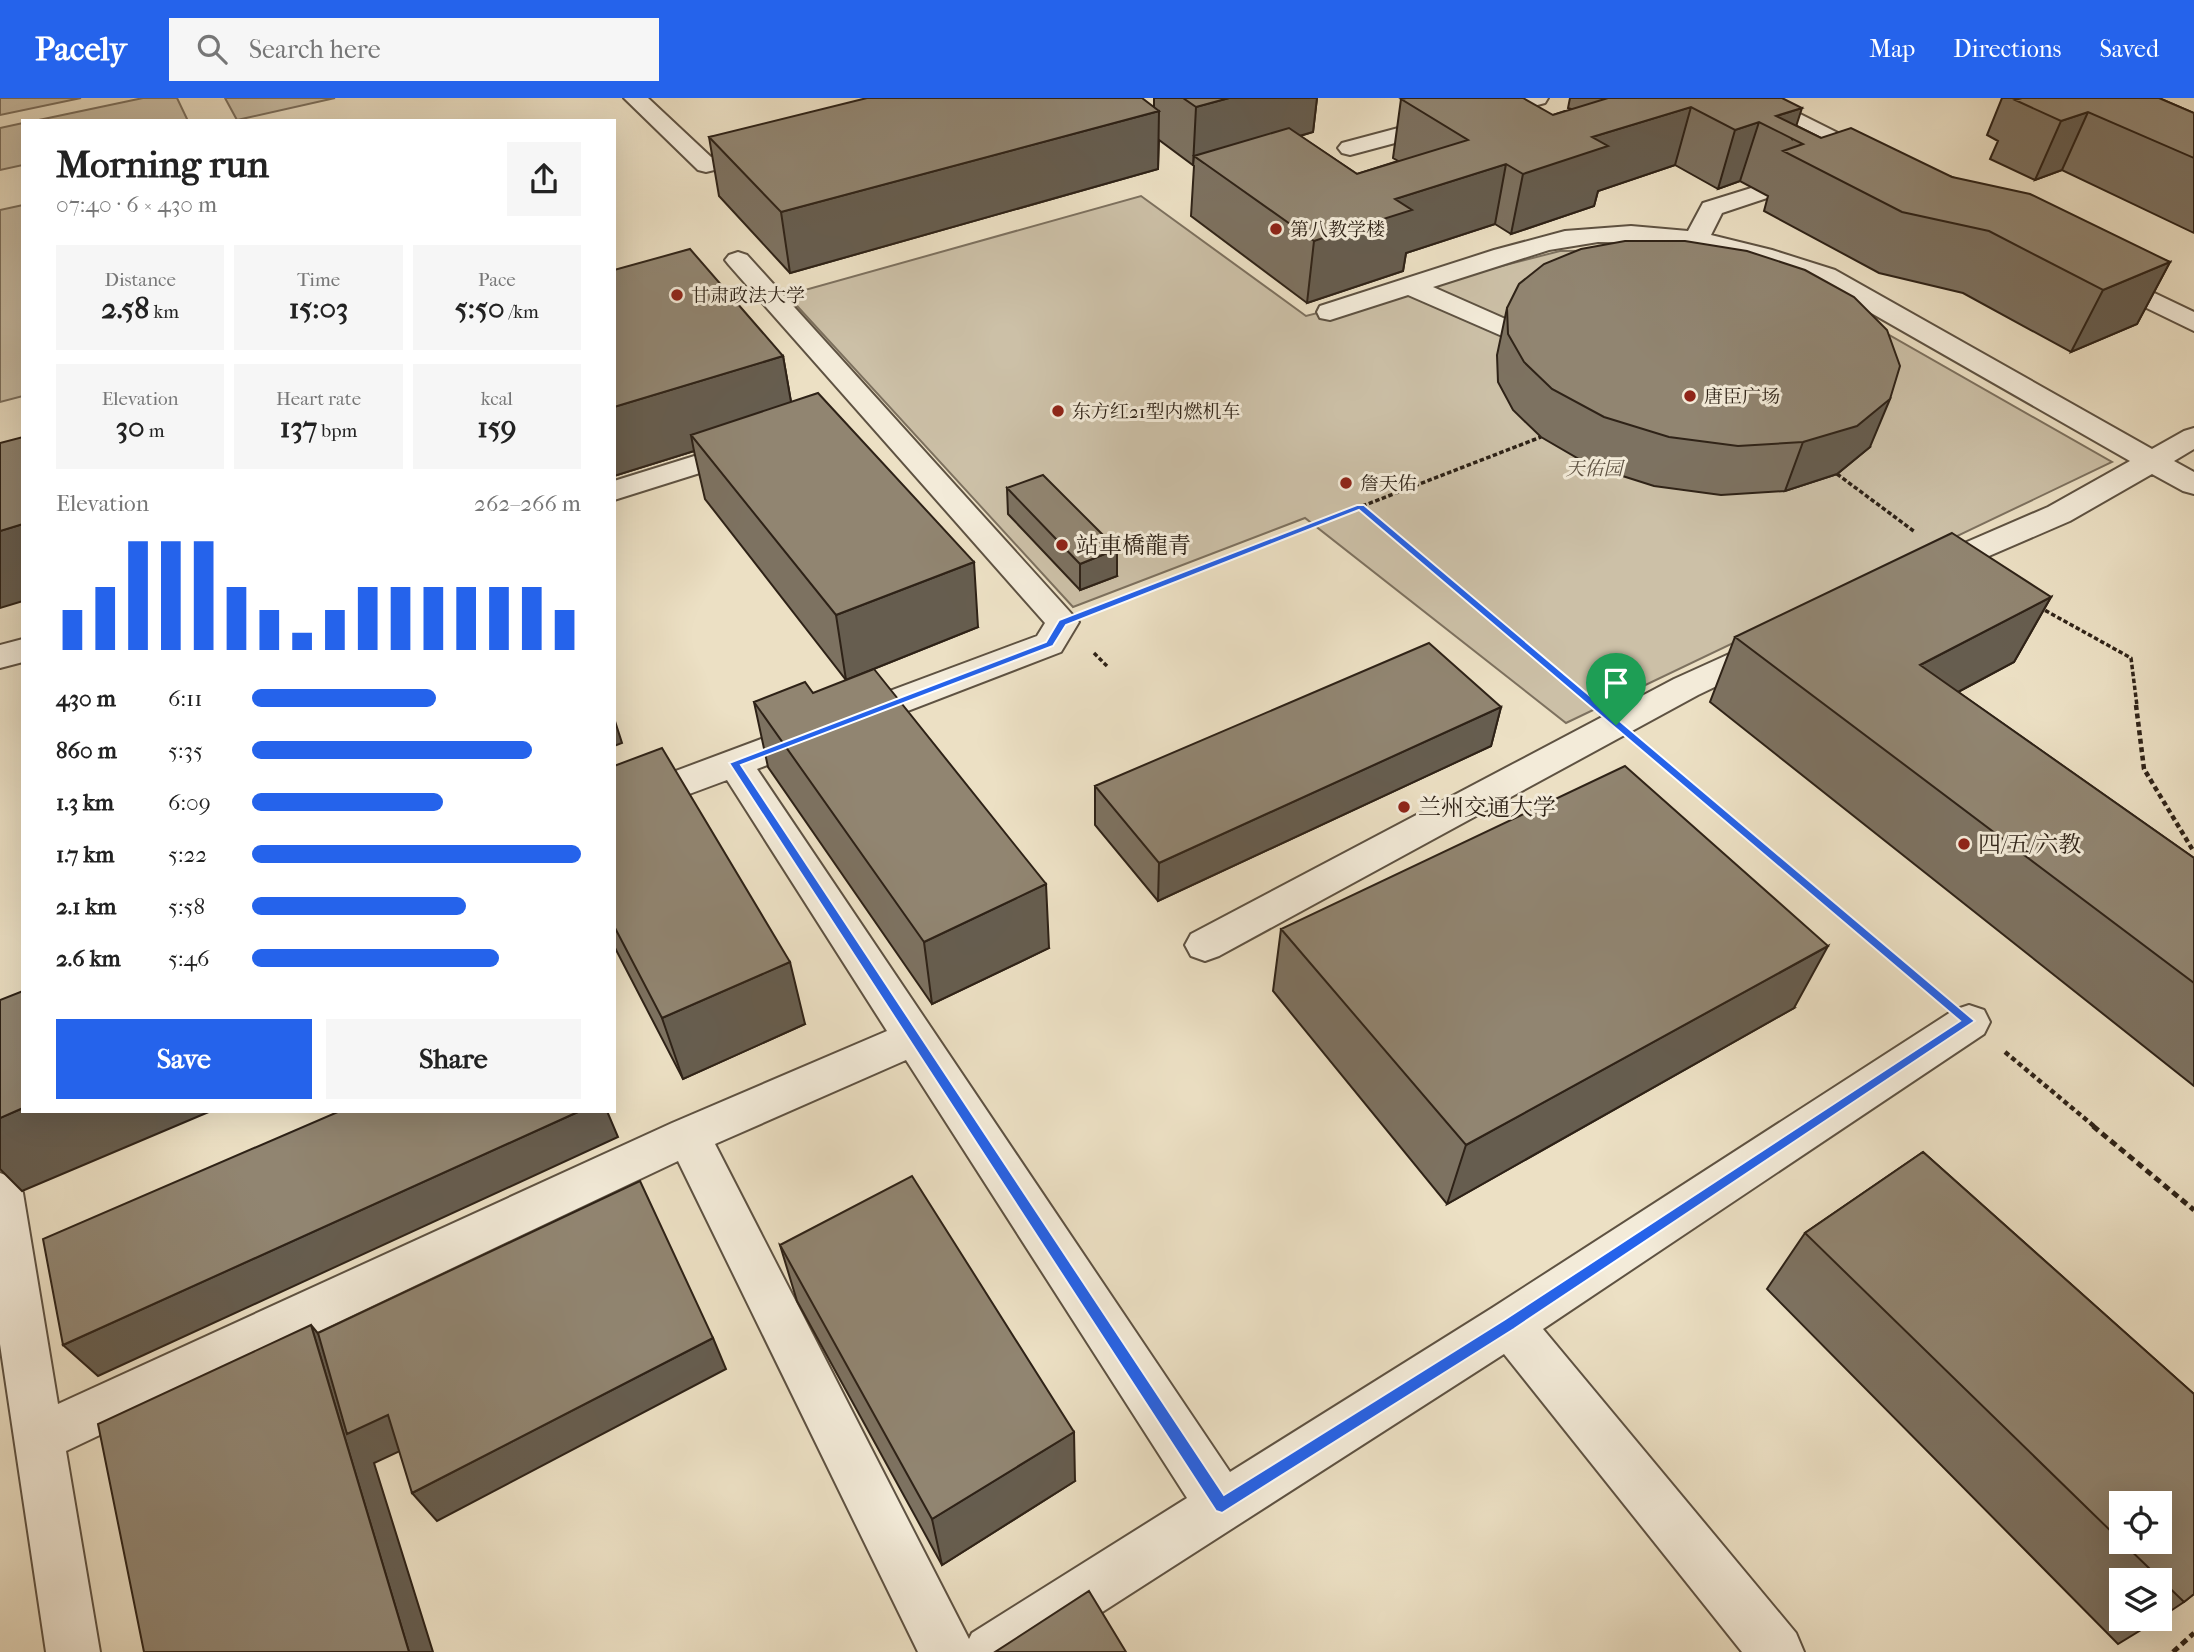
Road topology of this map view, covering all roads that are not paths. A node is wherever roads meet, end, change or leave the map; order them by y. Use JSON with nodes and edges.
{"nodes":[{"id":1,"x":635,"y":98,"type":"edge"},
{"id":2,"x":1537,"y":98,"type":"edge"},
{"id":3,"x":1750,"y":98,"type":"edge"},
{"id":4,"x":784,"y":145,"type":"edge"},
{"id":5,"x":1350,"y":148,"type":"dead end"},
{"id":6,"x":1866,"y":156,"type":"junction"},
{"id":7,"x":1841,"y":165,"type":"edge"},
{"id":8,"x":1890,"y":169,"type":"edge"},
{"id":9,"x":1761,"y":192,"type":"dead end"},
{"id":10,"x":1566,"y":239,"type":"junction"},
{"id":11,"x":1696,"y":239,"type":"junction"},
{"id":12,"x":1585,"y":258,"type":"edge"},
{"id":13,"x":738,"y":260,"type":"dead end"},
{"id":14,"x":2085,"y":267,"type":"edge"},
{"id":15,"x":1410,"y":286,"type":"junction"},
{"id":16,"x":1330,"y":312,"type":"dead end"},
{"id":17,"x":2194,"y":323,"type":"edge"},
{"id":18,"x":1509,"y":331,"type":"edge"},
{"id":19,"x":2194,"y":438,"type":"edge"},
{"id":20,"x":768,"y":442,"type":"edge"},
{"id":21,"x":2152,"y":461,"type":"junction"},
{"id":22,"x":2194,"y":485,"type":"edge"},
{"id":23,"x":616,"y":490,"type":"edge"},
{"id":24,"x":1904,"y":582,"type":"edge"},
{"id":25,"x":1795,"y":635,"type":"edge"},
{"id":26,"x":21,"y":651,"type":"edge"},
{"id":27,"x":0,"y":657,"type":"edge"},
{"id":28,"x":734,"y":763,"type":"junction"},
{"id":29,"x":616,"y":808,"type":"edge"},
{"id":30,"x":1205,"y":945,"type":"dead end"},
{"id":31,"x":1969,"y":1021,"type":"road end"},
{"id":32,"x":915,"y":1038,"type":"junction"},
{"id":33,"x":688,"y":1136,"type":"junction"},
{"id":34,"x":0,"y":1193,"type":"edge"},
{"id":35,"x":1509,"y":1324,"type":"junction"},
{"id":36,"x":39,"y":1438,"type":"junction"},
{"id":37,"x":1222,"y":1506,"type":"junction"},
{"id":38,"x":73,"y":1652,"type":"edge"},
{"id":39,"x":947,"y":1652,"type":"edge"},
{"id":40,"x":991,"y":1652,"type":"edge"},
{"id":41,"x":1777,"y":1652,"type":"edge"}],
"edges":[{"from":1,"to":4,"type":"street"},
{"from":2,"to":5,"type":"street"},
{"from":3,"to":6,"type":"street"},
{"from":6,"to":7,"type":"street"},
{"from":6,"to":8,"type":"street"},
{"from":9,"to":11,"type":"street"},
{"from":10,"to":11,"type":"street"},
{"from":10,"to":12,"type":"street"},
{"from":10,"to":15,"type":"street"},
{"from":11,"to":21,"type":"street"},
{"from":13,"to":28,"type":"street"},
{"from":14,"to":17,"type":"street"},
{"from":15,"to":16,"type":"street"},
{"from":15,"to":18,"type":"street"},
{"from":19,"to":21,"type":"street"},
{"from":20,"to":23,"type":"street"},
{"from":21,"to":22,"type":"street"},
{"from":21,"to":24,"type":"street"},
{"from":25,"to":30,"type":"street"},
{"from":26,"to":27,"type":"street"},
{"from":28,"to":29,"type":"street"},
{"from":28,"to":32,"type":"street"},
{"from":31,"to":35,"type":"street"},
{"from":32,"to":33,"type":"street"},
{"from":32,"to":37,"type":"street"},
{"from":33,"to":36,"type":"street"},
{"from":33,"to":39,"type":"street"},
{"from":34,"to":36,"type":"street"},
{"from":35,"to":37,"type":"street"},
{"from":35,"to":41,"type":"street"},
{"from":36,"to":38,"type":"street"},
{"from":37,"to":40,"type":"street"}]}
